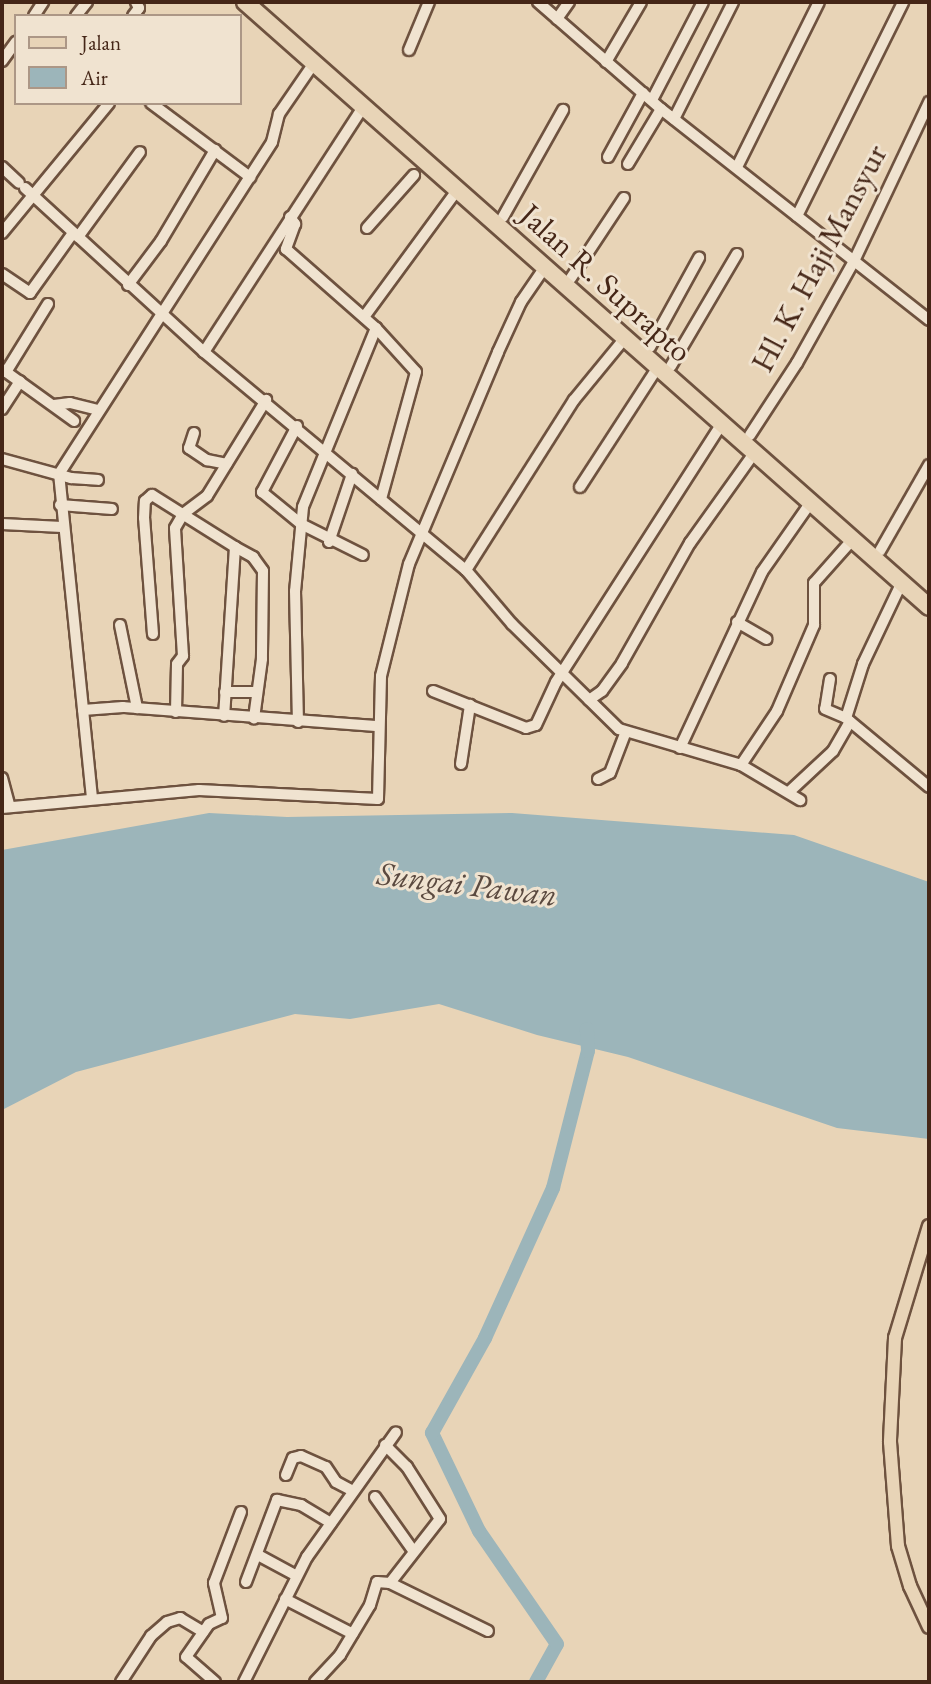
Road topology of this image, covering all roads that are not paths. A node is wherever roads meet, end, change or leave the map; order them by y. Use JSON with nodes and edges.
{"nodes":[{"id":1,"x":245,"y":2,"type":"edge"},
{"id":2,"x":259,"y":2,"type":"edge"},
{"id":3,"x":429,"y":2,"type":"edge"},
{"id":4,"x":538,"y":2,"type":"edge"},
{"id":5,"x":569,"y":2,"type":"edge"},
{"id":6,"x":641,"y":2,"type":"edge"},
{"id":7,"x":703,"y":2,"type":"edge"},
{"id":8,"x":733,"y":2,"type":"edge"},
{"id":9,"x":818,"y":2,"type":"edge"},
{"id":10,"x":903,"y":2,"type":"edge"},
{"id":11,"x":557,"y":19,"type":"junction"},
{"id":12,"x":14,"y":45,"type":"edge"},
{"id":13,"x":410,"y":50,"type":"dead end"},
{"id":14,"x":2,"y":61,"type":"edge"},
{"id":15,"x":606,"y":62,"type":"junction"},
{"id":16,"x":314,"y":63,"type":"junction"},
{"id":17,"x":647,"y":97,"type":"junction"},
{"id":18,"x":929,"y":102,"type":"edge"},
{"id":19,"x":107,"y":105,"type":"edge"},
{"id":20,"x":154,"y":105,"type":"edge"},
{"id":21,"x":364,"y":106,"type":"junction"},
{"id":22,"x":661,"y":109,"type":"junction"},
{"id":23,"x":563,"y":110,"type":"dead end"},
{"id":24,"x":674,"y":119,"type":"junction"},
{"id":25,"x":215,"y":150,"type":"junction"},
{"id":26,"x":140,"y":152,"type":"dead end"},
{"id":27,"x":608,"y":157,"type":"dead end"},
{"id":28,"x":628,"y":164,"type":"dead end"},
{"id":29,"x":2,"y":167,"type":"edge"},
{"id":30,"x":737,"y":167,"type":"junction"},
{"id":31,"x":419,"y":168,"type":"junction"},
{"id":32,"x":446,"y":172,"type":"junction"},
{"id":33,"x":250,"y":177,"type":"junction"},
{"id":34,"x":458,"y":189,"type":"junction"},
{"id":35,"x":34,"y":197,"type":"junction"},
{"id":36,"x":624,"y":198,"type":"dead end"},
{"id":37,"x":797,"y":216,"type":"junction"},
{"id":38,"x":290,"y":217,"type":"junction"},
{"id":39,"x":503,"y":217,"type":"junction"},
{"id":40,"x":367,"y":228,"type":"dead end"},
{"id":41,"x":2,"y":233,"type":"edge"},
{"id":42,"x":76,"y":235,"type":"junction"},
{"id":43,"x":737,"y":254,"type":"dead end"},
{"id":44,"x":699,"y":258,"type":"dead end"},
{"id":45,"x":854,"y":261,"type":"junction"},
{"id":46,"x":545,"y":267,"type":"junction"},
{"id":47,"x":2,"y":274,"type":"edge"},
{"id":48,"x":572,"y":278,"type":"junction"},
{"id":49,"x":128,"y":285,"type":"junction"},
{"id":50,"x":48,"y":304,"type":"dead end"},
{"id":51,"x":160,"y":313,"type":"junction"},
{"id":52,"x":364,"y":317,"type":"junction"},
{"id":53,"x":929,"y":320,"type":"edge"},
{"id":54,"x":376,"y":328,"type":"junction"},
{"id":55,"x":625,"y":338,"type":"junction"},
{"id":56,"x":650,"y":347,"type":"junction"},
{"id":57,"x":204,"y":352,"type":"junction"},
{"id":58,"x":4,"y":371,"type":"edge"},
{"id":59,"x":670,"y":371,"type":"junction"},
{"id":60,"x":20,"y":381,"type":"junction"},
{"id":61,"x":266,"y":400,"type":"junction"},
{"id":62,"x":54,"y":405,"type":"junction"},
{"id":63,"x":2,"y":410,"type":"edge"},
{"id":64,"x":98,"y":410,"type":"junction"},
{"id":65,"x":722,"y":423,"type":"junction"},
{"id":66,"x":80,"y":424,"type":"junction"},
{"id":67,"x":297,"y":426,"type":"junction"},
{"id":68,"x":194,"y":433,"type":"dead end"},
{"id":69,"x":750,"y":435,"type":"junction"},
{"id":70,"x":324,"y":448,"type":"junction"},
{"id":71,"x":755,"y":452,"type":"junction"},
{"id":72,"x":2,"y":459,"type":"edge"},
{"id":73,"x":227,"y":464,"type":"junction"},
{"id":74,"x":929,"y":465,"type":"edge"},
{"id":75,"x":59,"y":474,"type":"junction"},
{"id":76,"x":352,"y":474,"type":"junction"},
{"id":77,"x":98,"y":480,"type":"dead end"},
{"id":78,"x":580,"y":487,"type":"dead end"},
{"id":79,"x":381,"y":499,"type":"junction"},
{"id":80,"x":60,"y":505,"type":"junction"},
{"id":81,"x":820,"y":506,"type":"junction"},
{"id":82,"x":113,"y":509,"type":"dead end"},
{"id":83,"x":183,"y":514,"type":"junction"},
{"id":84,"x":2,"y":524,"type":"edge"},
{"id":85,"x":301,"y":524,"type":"junction"},
{"id":86,"x":62,"y":527,"type":"junction"},
{"id":87,"x":422,"y":533,"type":"junction"},
{"id":88,"x":853,"y":539,"type":"junction"},
{"id":89,"x":330,"y":542,"type":"junction"},
{"id":90,"x":235,"y":547,"type":"junction"},
{"id":91,"x":880,"y":551,"type":"junction"},
{"id":92,"x":363,"y":555,"type":"dead end"},
{"id":93,"x":466,"y":570,"type":"junction"},
{"id":94,"x":902,"y":582,"type":"junction"},
{"id":95,"x":929,"y":594,"type":"edge"},
{"id":96,"x":929,"y":607,"type":"edge"},
{"id":97,"x":737,"y":622,"type":"junction"},
{"id":98,"x":120,"y":625,"type":"dead end"},
{"id":99,"x":153,"y":634,"type":"dead end"},
{"id":100,"x":766,"y":639,"type":"dead end"},
{"id":101,"x":563,"y":671,"type":"junction"},
{"id":102,"x":830,"y":679,"type":"dead end"},
{"id":103,"x":433,"y":691,"type":"dead end"},
{"id":104,"x":225,"y":692,"type":"junction"},
{"id":105,"x":257,"y":692,"type":"junction"},
{"id":106,"x":589,"y":700,"type":"junction"},
{"id":107,"x":470,"y":705,"type":"junction"},
{"id":108,"x":137,"y":708,"type":"junction"},
{"id":109,"x":83,"y":710,"type":"junction"},
{"id":110,"x":176,"y":712,"type":"junction"},
{"id":111,"x":223,"y":716,"type":"junction"},
{"id":112,"x":254,"y":718,"type":"junction"},
{"id":113,"x":848,"y":719,"type":"junction"},
{"id":114,"x":298,"y":722,"type":"junction"},
{"id":115,"x":377,"y":726,"type":"junction"},
{"id":116,"x":625,"y":734,"type":"junction"},
{"id":117,"x":680,"y":748,"type":"junction"},
{"id":118,"x":461,"y":764,"type":"dead end"},
{"id":119,"x":741,"y":765,"type":"junction"},
{"id":120,"x":2,"y":778,"type":"edge"},
{"id":121,"x":598,"y":779,"type":"dead end"},
{"id":122,"x":929,"y":787,"type":"edge"},
{"id":123,"x":789,"y":792,"type":"junction"},
{"id":124,"x":92,"y":798,"type":"junction"},
{"id":125,"x":800,"y":800,"type":"dead end"},
{"id":126,"x":6,"y":807,"type":"edge"},
{"id":127,"x":929,"y":1226,"type":"edge"},
{"id":128,"x":396,"y":1432,"type":"dead end"},
{"id":129,"x":385,"y":1445,"type":"junction"},
{"id":130,"x":286,"y":1475,"type":"dead end"},
{"id":131,"x":353,"y":1491,"type":"junction"},
{"id":132,"x":375,"y":1497,"type":"dead end"},
{"id":133,"x":241,"y":1512,"type":"dead end"},
{"id":134,"x":331,"y":1522,"type":"junction"},
{"id":135,"x":412,"y":1549,"type":"junction"},
{"id":136,"x":258,"y":1555,"type":"junction"},
{"id":137,"x":297,"y":1576,"type":"junction"},
{"id":138,"x":246,"y":1582,"type":"dead end"},
{"id":139,"x":390,"y":1583,"type":"junction"},
{"id":140,"x":285,"y":1600,"type":"junction"},
{"id":141,"x":929,"y":1627,"type":"edge"},
{"id":142,"x":488,"y":1631,"type":"dead end"},
{"id":143,"x":203,"y":1632,"type":"junction"},
{"id":144,"x":353,"y":1634,"type":"junction"},
{"id":145,"x":121,"y":1682,"type":"edge"},
{"id":146,"x":215,"y":1682,"type":"edge"},
{"id":147,"x":244,"y":1682,"type":"edge"},
{"id":148,"x":316,"y":1682,"type":"edge"}],
"edges":[{"from":1,"to":16,"type":"highway","name":"Jalan R. Suprapto"},
{"from":2,"to":32,"type":"highway","name":"Jalan R. Suprapto"},
{"from":3,"to":13,"type":"street"},
{"from":4,"to":11,"type":"street"},
{"from":5,"to":11,"type":"street"},
{"from":6,"to":15,"type":"street"},
{"from":7,"to":17,"type":"street"},
{"from":8,"to":24,"type":"street"},
{"from":9,"to":30,"type":"street"},
{"from":10,"to":37,"type":"street"},
{"from":11,"to":15,"type":"street"},
{"from":12,"to":14,"type":"street"},
{"from":15,"to":17,"type":"street"},
{"from":16,"to":21,"type":"highway","name":"Jalan R. Suprapto"},
{"from":16,"to":33,"type":"street"},
{"from":17,"to":22,"type":"street"},
{"from":17,"to":27,"type":"street"},
{"from":18,"to":45,"type":"street","name":"Hl. K. Haji Mansyur"},
{"from":19,"to":35,"type":"street"},
{"from":20,"to":25,"type":"street"},
{"from":21,"to":31,"type":"highway","name":"Jalan R. Suprapto"},
{"from":21,"to":38,"type":"street"},
{"from":22,"to":24,"type":"street"},
{"from":22,"to":28,"type":"street"},
{"from":23,"to":39,"type":"street"},
{"from":24,"to":30,"type":"street"},
{"from":25,"to":33,"type":"street"},
{"from":25,"to":49,"type":"street"},
{"from":26,"to":42,"type":"street"},
{"from":29,"to":35,"type":"street"},
{"from":30,"to":37,"type":"street"},
{"from":31,"to":32,"type":"highway","name":"Jalan R. Suprapto"},
{"from":31,"to":40,"type":"street"},
{"from":32,"to":34,"type":"highway","name":"Jalan R. Suprapto"},
{"from":32,"to":39,"type":"highway","name":"Jalan R. Suprapto"},
{"from":33,"to":51,"type":"street"},
{"from":34,"to":46,"type":"highway","name":"Jalan R. Suprapto"},
{"from":34,"to":52,"type":"street"},
{"from":35,"to":41,"type":"street"},
{"from":35,"to":42,"type":"street"},
{"from":36,"to":48,"type":"street"},
{"from":37,"to":45,"type":"street"},
{"from":38,"to":52,"type":"street"},
{"from":38,"to":57,"type":"street"},
{"from":39,"to":48,"type":"highway","name":"Jalan R. Suprapto"},
{"from":42,"to":47,"type":"street"},
{"from":42,"to":49,"type":"street"},
{"from":43,"to":59,"type":"street"},
{"from":44,"to":56,"type":"street"},
{"from":45,"to":53,"type":"street"},
{"from":45,"to":69,"type":"street","name":"Hl. K. Haji Mansyur"},
{"from":46,"to":55,"type":"highway","name":"Jalan R. Suprapto"},
{"from":46,"to":87,"type":"street"},
{"from":48,"to":56,"type":"highway","name":"Jalan R. Suprapto"},
{"from":49,"to":51,"type":"street"},
{"from":50,"to":58,"type":"street"},
{"from":51,"to":57,"type":"street"},
{"from":51,"to":64,"type":"street"},
{"from":52,"to":54,"type":"street"},
{"from":54,"to":70,"type":"street"},
{"from":54,"to":79,"type":"street"},
{"from":55,"to":59,"type":"highway","name":"Jalan R. Suprapto"},
{"from":55,"to":93,"type":"street"},
{"from":56,"to":59,"type":"highway","name":"Jalan R. Suprapto"},
{"from":57,"to":61,"type":"street"},
{"from":58,"to":60,"type":"street"},
{"from":59,"to":65,"type":"highway","name":"Jalan R. Suprapto"},
{"from":59,"to":69,"type":"highway","name":"Jalan R. Suprapto"},
{"from":59,"to":78,"type":"street"},
{"from":60,"to":62,"type":"street"},
{"from":60,"to":63,"type":"street"},
{"from":61,"to":67,"type":"street"},
{"from":61,"to":73,"type":"street"},
{"from":62,"to":64,"type":"street"},
{"from":62,"to":66,"type":"street"},
{"from":64,"to":66,"type":"street"},
{"from":65,"to":71,"type":"highway","name":"Jalan R. Suprapto"},
{"from":65,"to":101,"type":"street"},
{"from":66,"to":75,"type":"street"},
{"from":67,"to":70,"type":"street"},
{"from":67,"to":85,"type":"street"},
{"from":68,"to":73,"type":"street"},
{"from":69,"to":81,"type":"highway","name":"Jalan R. Suprapto"},
{"from":70,"to":76,"type":"street"},
{"from":70,"to":85,"type":"street"},
{"from":71,"to":81,"type":"highway","name":"Jalan R. Suprapto"},
{"from":71,"to":106,"type":"street"},
{"from":72,"to":75,"type":"street"},
{"from":73,"to":83,"type":"street"},
{"from":74,"to":91,"type":"street"},
{"from":75,"to":77,"type":"street"},
{"from":75,"to":80,"type":"street"},
{"from":76,"to":79,"type":"street"},
{"from":76,"to":89,"type":"street"},
{"from":79,"to":87,"type":"street"},
{"from":80,"to":82,"type":"street"},
{"from":80,"to":86,"type":"street"},
{"from":81,"to":88,"type":"highway","name":"Jalan R. Suprapto"},
{"from":81,"to":91,"type":"highway","name":"Jalan R. Suprapto"},
{"from":81,"to":97,"type":"street"},
{"from":83,"to":90,"type":"street"},
{"from":83,"to":99,"type":"street"},
{"from":83,"to":110,"type":"street"},
{"from":84,"to":86,"type":"street"},
{"from":85,"to":89,"type":"street"},
{"from":85,"to":114,"type":"street"},
{"from":86,"to":109,"type":"street"},
{"from":87,"to":93,"type":"street"},
{"from":87,"to":115,"type":"street"},
{"from":88,"to":94,"type":"highway","name":"Jalan R. Suprapto"},
{"from":88,"to":119,"type":"street"},
{"from":89,"to":92,"type":"street"},
{"from":90,"to":104,"type":"street"},
{"from":90,"to":105,"type":"street"},
{"from":91,"to":95,"type":"highway","name":"Jalan R. Suprapto"},
{"from":93,"to":101,"type":"street"},
{"from":94,"to":96,"type":"highway","name":"Jalan R. Suprapto"},
{"from":94,"to":113,"type":"street"},
{"from":97,"to":100,"type":"street"},
{"from":97,"to":117,"type":"street"},
{"from":98,"to":108,"type":"street"},
{"from":101,"to":106,"type":"street"},
{"from":101,"to":107,"type":"street"},
{"from":102,"to":113,"type":"street"},
{"from":103,"to":107,"type":"street"},
{"from":104,"to":105,"type":"street"},
{"from":104,"to":111,"type":"street"},
{"from":105,"to":112,"type":"street"},
{"from":106,"to":116,"type":"street"},
{"from":107,"to":118,"type":"street"},
{"from":108,"to":109,"type":"street"},
{"from":108,"to":110,"type":"street"},
{"from":109,"to":124,"type":"street"},
{"from":110,"to":111,"type":"street"},
{"from":111,"to":112,"type":"street"},
{"from":112,"to":114,"type":"street"},
{"from":113,"to":122,"type":"street"},
{"from":113,"to":123,"type":"street"},
{"from":114,"to":115,"type":"street"},
{"from":115,"to":124,"type":"street"},
{"from":116,"to":117,"type":"street"},
{"from":116,"to":121,"type":"street"},
{"from":117,"to":119,"type":"street"},
{"from":119,"to":123,"type":"street"},
{"from":120,"to":126,"type":"street"},
{"from":123,"to":125,"type":"street"},
{"from":124,"to":126,"type":"street"},
{"from":127,"to":141,"type":"main road"},
{"from":128,"to":129,"type":"street"},
{"from":129,"to":131,"type":"street"},
{"from":129,"to":135,"type":"street"},
{"from":130,"to":131,"type":"street"},
{"from":131,"to":134,"type":"street"},
{"from":132,"to":135,"type":"street"},
{"from":133,"to":143,"type":"street"},
{"from":134,"to":136,"type":"street"},
{"from":134,"to":137,"type":"street"},
{"from":135,"to":139,"type":"street"},
{"from":136,"to":137,"type":"street"},
{"from":136,"to":138,"type":"street"},
{"from":137,"to":140,"type":"street"},
{"from":139,"to":142,"type":"street"},
{"from":139,"to":144,"type":"street"},
{"from":140,"to":144,"type":"street"},
{"from":140,"to":147,"type":"street"},
{"from":143,"to":145,"type":"street"},
{"from":143,"to":146,"type":"street"},
{"from":144,"to":148,"type":"street"}]}
